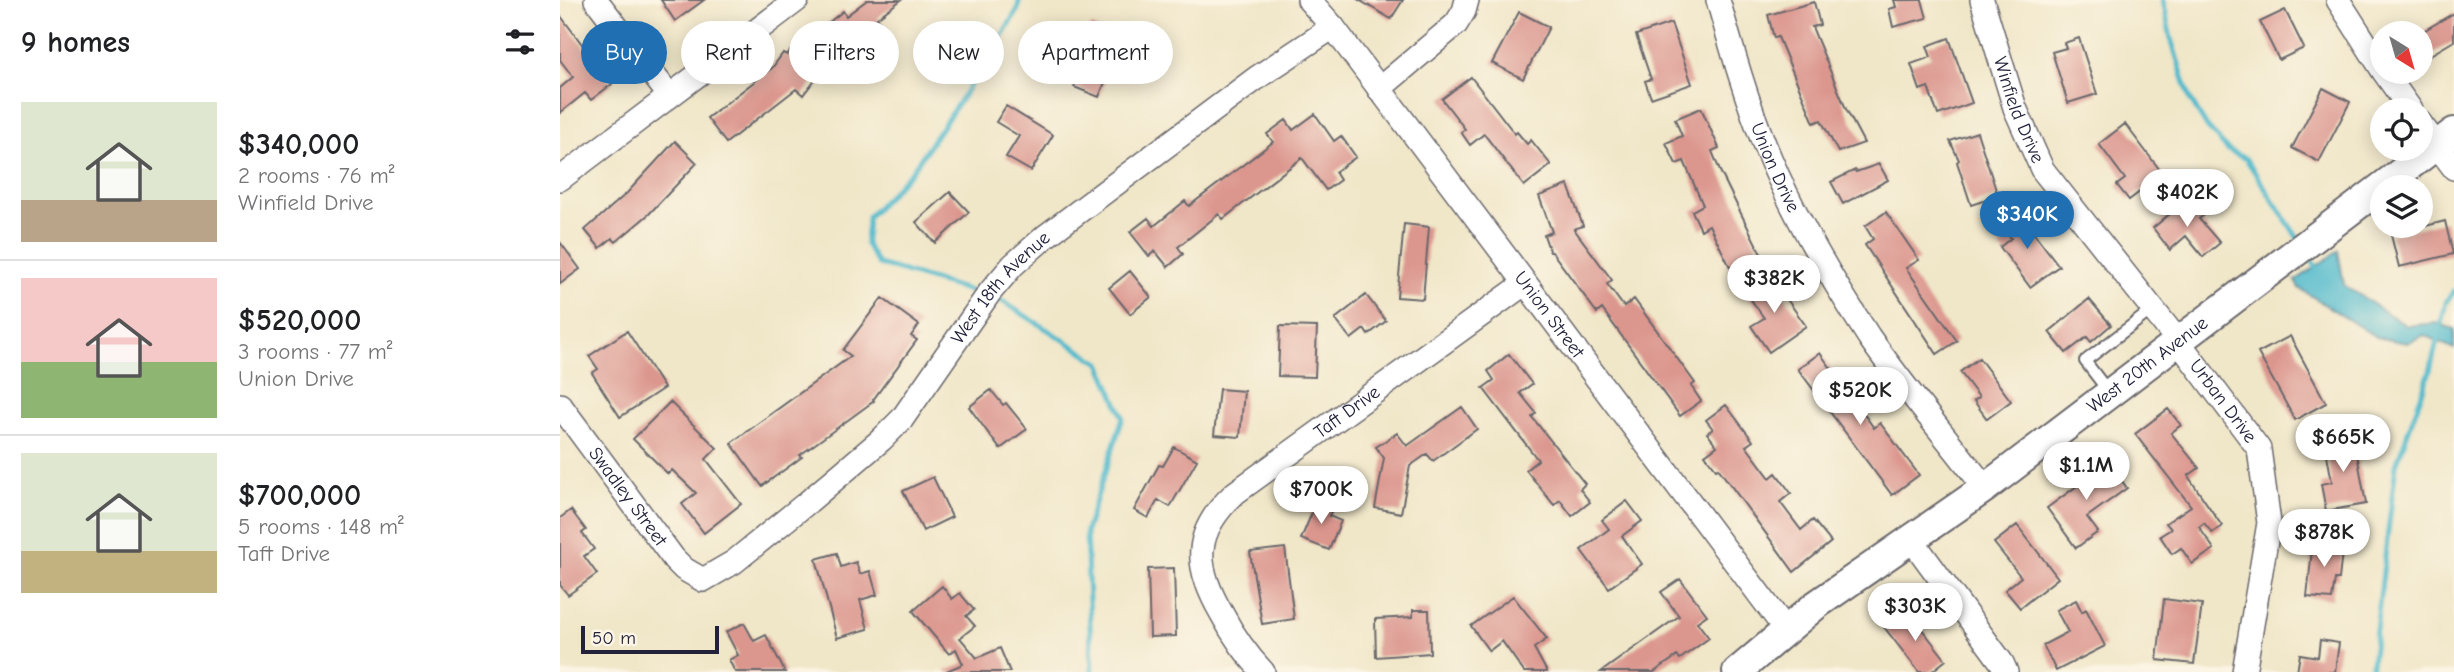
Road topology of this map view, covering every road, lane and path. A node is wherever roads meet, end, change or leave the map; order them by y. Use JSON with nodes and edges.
{"nodes":[{"id":1,"x":596,"y":0,"type":"edge"},
{"id":2,"x":797,"y":0,"type":"edge"},
{"id":3,"x":1309,"y":0,"type":"edge"},
{"id":4,"x":1468,"y":0,"type":"edge"},
{"id":5,"x":1718,"y":0,"type":"edge"},
{"id":6,"x":1982,"y":0,"type":"edge"},
{"id":7,"x":2338,"y":0,"type":"edge"},
{"id":8,"x":1333,"y":27,"type":"junction"},
{"id":9,"x":2370,"y":52,"type":"edge"},
{"id":10,"x":1379,"y":89,"type":"junction"},
{"id":11,"x":669,"y":95,"type":"junction"},
{"id":12,"x":2437,"y":133,"type":"edge"},
{"id":13,"x":2454,"y":168,"type":"edge"},
{"id":14,"x":560,"y":179,"type":"edge"},
{"id":15,"x":1524,"y":284,"type":"junction"},
{"id":16,"x":2153,"y":309,"type":"junction"},
{"id":17,"x":2178,"y":341,"type":"junction"},
{"id":18,"x":2110,"y":394,"type":"junction"},
{"id":19,"x":560,"y":405,"type":"edge"},
{"id":20,"x":1986,"y":488,"type":"junction"},
{"id":21,"x":1912,"y":540,"type":"junction"},
{"id":22,"x":703,"y":580,"type":"joint"},
{"id":23,"x":1786,"y":630,"type":"junction"},
{"id":24,"x":1263,"y":672,"type":"edge"},
{"id":25,"x":1737,"y":672,"type":"edge"},
{"id":26,"x":2006,"y":672,"type":"edge"},
{"id":27,"x":2244,"y":672,"type":"edge"}],
"edges":[{"from":1,"to":11,"type":"street"},
{"from":2,"to":11,"type":"street"},
{"from":3,"to":8,"type":"street","name":"Union Street"},
{"from":4,"to":10,"type":"street"},
{"from":5,"to":20,"type":"street","name":"Union Drive"},
{"from":6,"to":16,"type":"street","name":"Winfield Drive"},
{"from":7,"to":9,"type":"street"},
{"from":8,"to":10,"type":"street","name":"Union Street"},
{"from":8,"to":22,"type":"street","name":"West 18th Avenue"},
{"from":10,"to":15,"type":"street","name":"Union Street"},
{"from":11,"to":14,"type":"street"},
{"from":12,"to":13,"type":"street"},
{"from":12,"to":17,"type":"street","name":"West 20th Avenue"},
{"from":15,"to":23,"type":"street","name":"Union Street"},
{"from":15,"to":24,"type":"street","name":"Taft Drive"},
{"from":16,"to":17,"type":"street","name":"Winfield Drive"},
{"from":16,"to":18,"type":"lane"},
{"from":17,"to":18,"type":"street","name":"West 20th Avenue"},
{"from":17,"to":27,"type":"street","name":"Urban Drive"},
{"from":18,"to":20,"type":"street","name":"West 20th Avenue"},
{"from":19,"to":22,"type":"street","name":"Swadley Street"},
{"from":20,"to":21,"type":"street","name":"West 20th Avenue"},
{"from":21,"to":23,"type":"street","name":"West 20th Avenue"},
{"from":21,"to":26,"type":"street"},
{"from":23,"to":25,"type":"street","name":"West 20th Avenue"}]}
